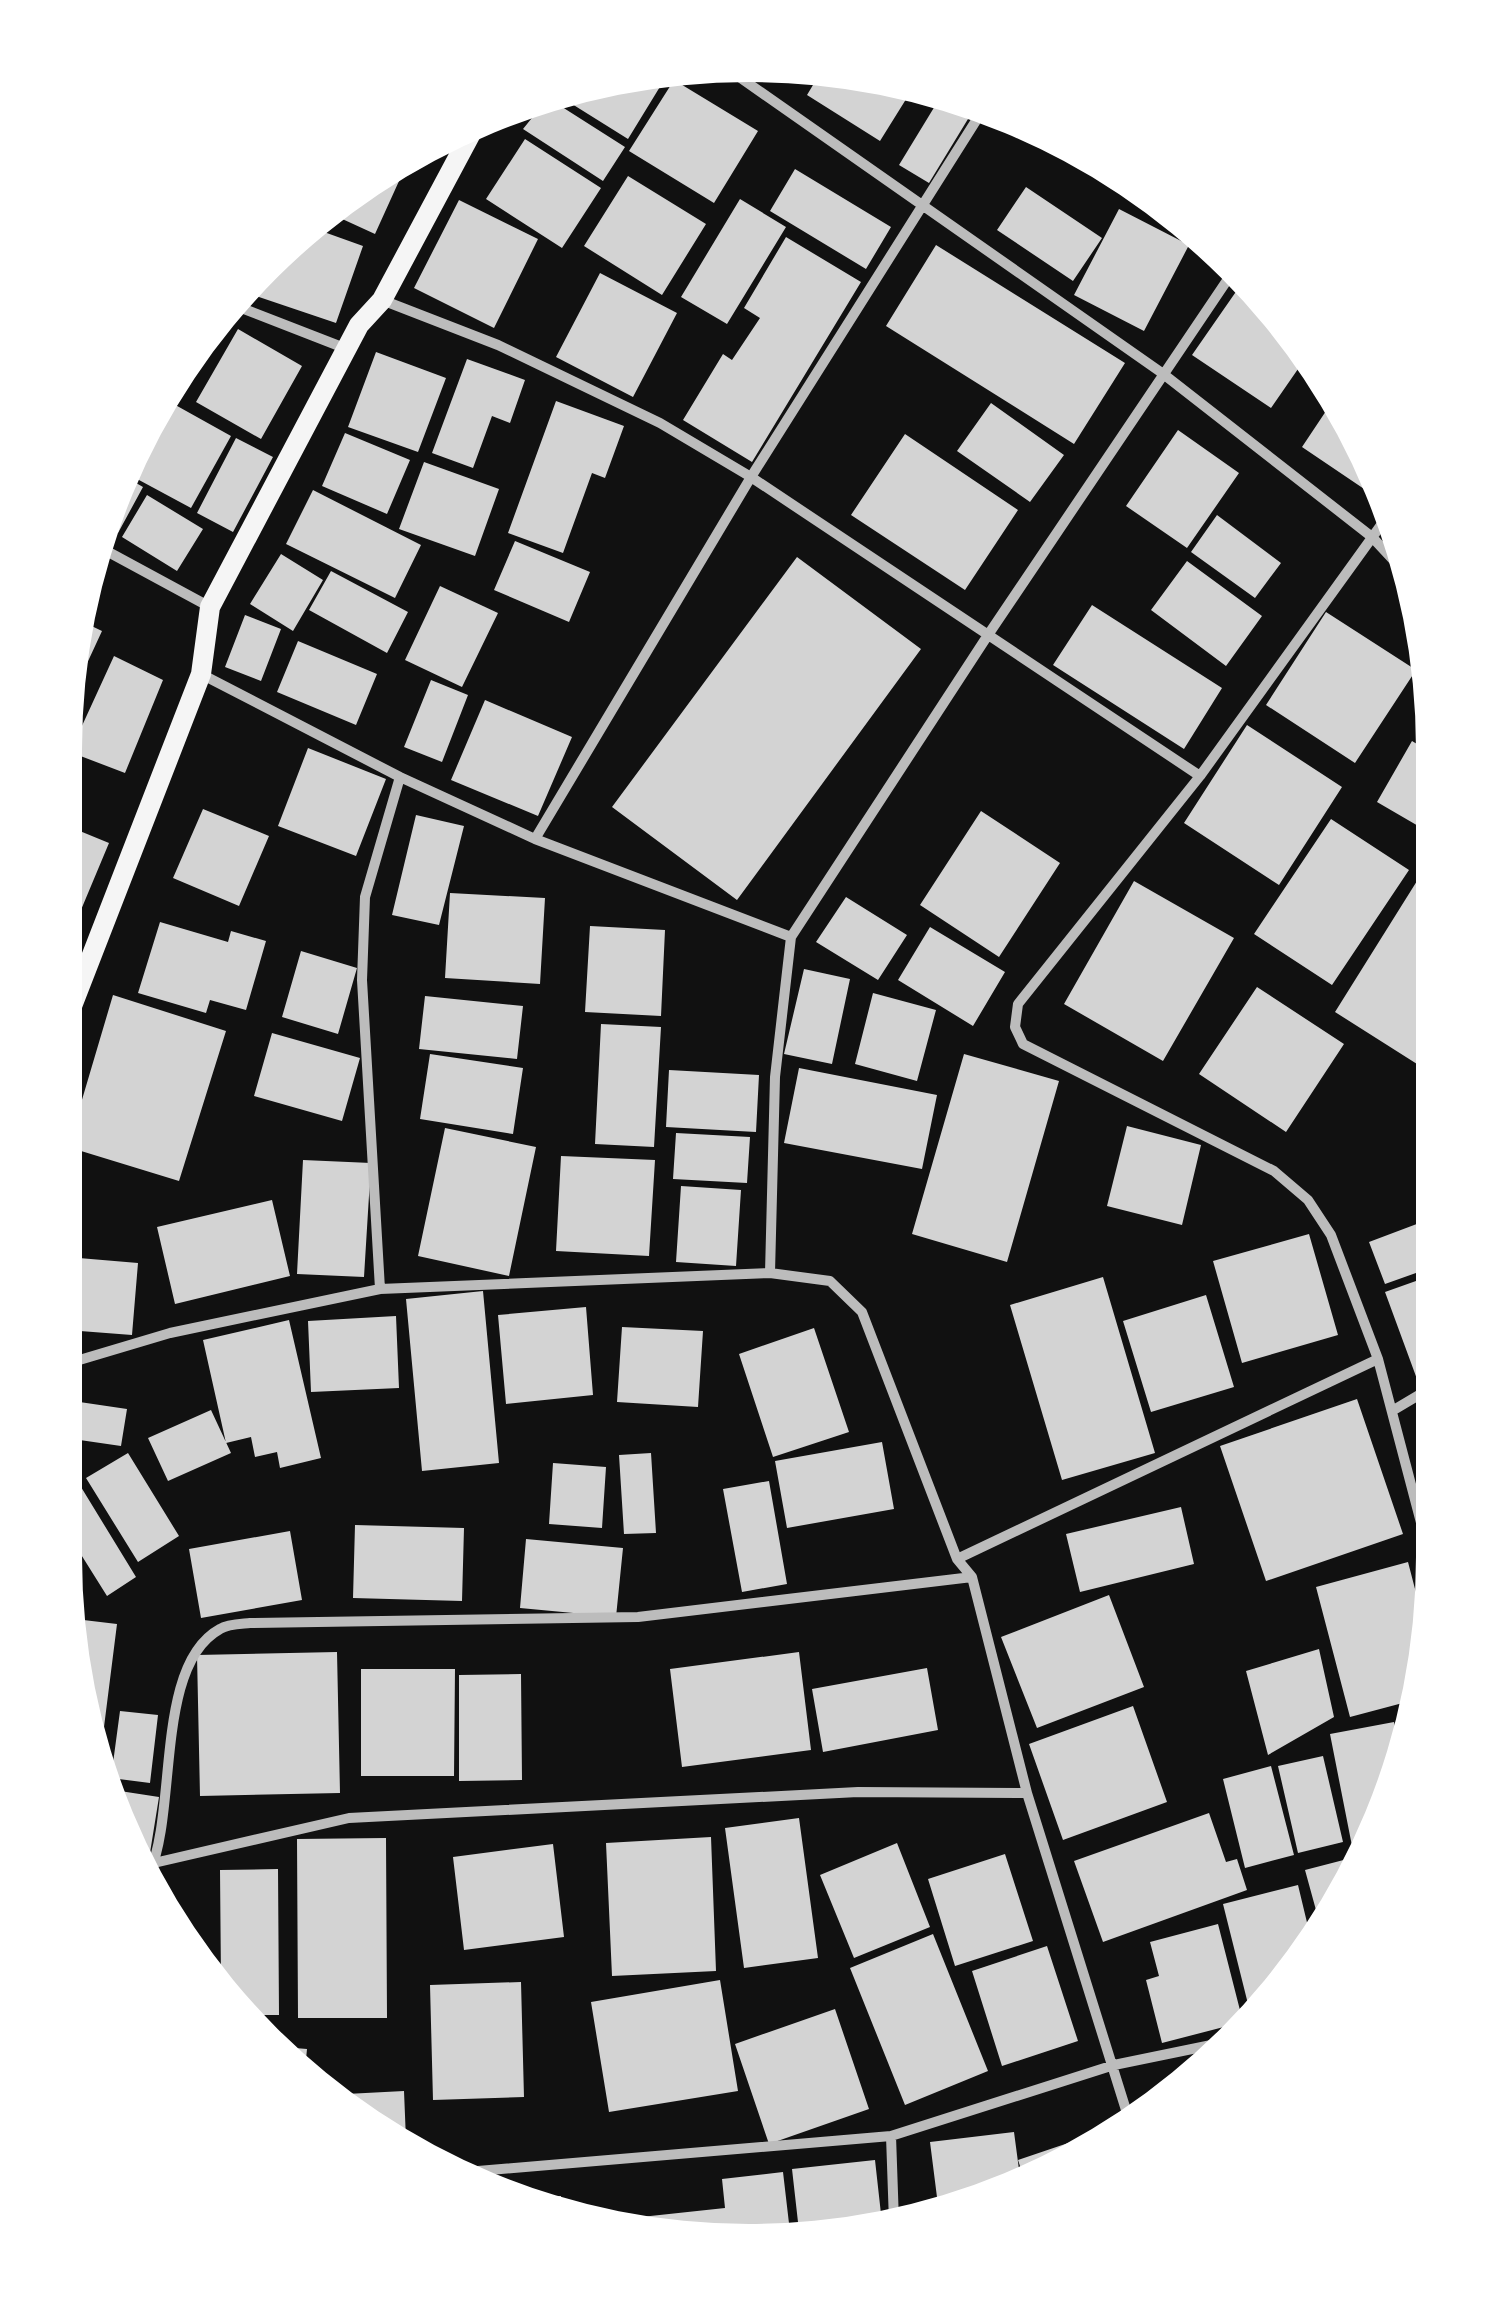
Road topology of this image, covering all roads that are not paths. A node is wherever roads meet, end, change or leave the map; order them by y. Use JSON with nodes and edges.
{"nodes":[{"id":1,"x":746,"y":82,"type":"edge"},
{"id":2,"x":975,"y":122,"type":"edge"},
{"id":3,"x":464,"y":147,"type":"edge"},
{"id":4,"x":922,"y":206,"type":"junction"},
{"id":5,"x":1225,"y":283,"type":"edge"},
{"id":6,"x":382,"y":300,"type":"junction"},
{"id":7,"x":248,"y":311,"type":"edge"},
{"id":8,"x":347,"y":350,"type":"junction"},
{"id":9,"x":1162,"y":373,"type":"junction"},
{"id":10,"x":750,"y":476,"type":"junction"},
{"id":11,"x":1379,"y":529,"type":"edge"},
{"id":12,"x":1372,"y":538,"type":"junction"},
{"id":13,"x":1387,"y":553,"type":"edge"},
{"id":14,"x":112,"y":554,"type":"edge"},
{"id":15,"x":210,"y":608,"type":"junction"},
{"id":16,"x":988,"y":635,"type":"junction"},
{"id":17,"x":201,"y":674,"type":"junction"},
{"id":18,"x":400,"y":776,"type":"junction"},
{"id":19,"x":1200,"y":776,"type":"junction"},
{"id":20,"x":535,"y":839,"type":"junction"},
{"id":21,"x":791,"y":937,"type":"junction"},
{"id":22,"x":82,"y":978,"type":"edge"},
{"id":23,"x":770,"y":1273,"type":"junction"},
{"id":24,"x":380,"y":1289,"type":"junction"},
{"id":25,"x":82,"y":1359,"type":"edge"},
{"id":26,"x":1378,"y":1359,"type":"junction"},
{"id":27,"x":1416,"y":1397,"type":"edge"},
{"id":28,"x":1392,"y":1411,"type":"junction"},
{"id":29,"x":1416,"y":1502,"type":"edge"},
{"id":30,"x":957,"y":1559,"type":"junction"},
{"id":31,"x":972,"y":1577,"type":"junction"},
{"id":32,"x":1027,"y":1793,"type":"junction"},
{"id":33,"x":153,"y":1856,"type":"edge"},
{"id":34,"x":158,"y":1866,"type":"edge"},
{"id":35,"x":1202,"y":2047,"type":"edge"},
{"id":36,"x":1114,"y":2065,"type":"junction"},
{"id":37,"x":1126,"y":2108,"type":"edge"},
{"id":38,"x":891,"y":2136,"type":"junction"},
{"id":39,"x":486,"y":2170,"type":"edge"},
{"id":40,"x":894,"y":2209,"type":"edge"}],
"edges":[{"from":1,"to":4,"type":"street"},
{"from":2,"to":4,"type":"street"},
{"from":3,"to":6,"type":"main road"},
{"from":4,"to":9,"type":"street"},
{"from":4,"to":10,"type":"street"},
{"from":5,"to":9,"type":"street"},
{"from":6,"to":8,"type":"main road"},
{"from":6,"to":10,"type":"street"},
{"from":7,"to":8,"type":"street"},
{"from":8,"to":15,"type":"main road"},
{"from":9,"to":12,"type":"street"},
{"from":9,"to":16,"type":"street"},
{"from":10,"to":16,"type":"street"},
{"from":10,"to":20,"type":"street"},
{"from":11,"to":12,"type":"street"},
{"from":12,"to":13,"type":"street"},
{"from":12,"to":19,"type":"street"},
{"from":14,"to":15,"type":"street"},
{"from":15,"to":17,"type":"main road"},
{"from":16,"to":19,"type":"street"},
{"from":16,"to":21,"type":"street"},
{"from":17,"to":18,"type":"street"},
{"from":17,"to":22,"type":"main road"},
{"from":18,"to":20,"type":"street"},
{"from":18,"to":24,"type":"street"},
{"from":19,"to":26,"type":"street"},
{"from":20,"to":21,"type":"street"},
{"from":21,"to":23,"type":"street"},
{"from":23,"to":24,"type":"street"},
{"from":23,"to":30,"type":"street"},
{"from":24,"to":25,"type":"street"},
{"from":26,"to":28,"type":"street"},
{"from":26,"to":30,"type":"street"},
{"from":27,"to":28,"type":"street"},
{"from":28,"to":29,"type":"street"},
{"from":30,"to":31,"type":"street"},
{"from":31,"to":32,"type":"street"},
{"from":31,"to":33,"type":"street"},
{"from":32,"to":34,"type":"street"},
{"from":32,"to":36,"type":"street"},
{"from":35,"to":36,"type":"street"},
{"from":36,"to":37,"type":"street"},
{"from":36,"to":38,"type":"street"},
{"from":38,"to":39,"type":"street"},
{"from":38,"to":40,"type":"street"}]}
